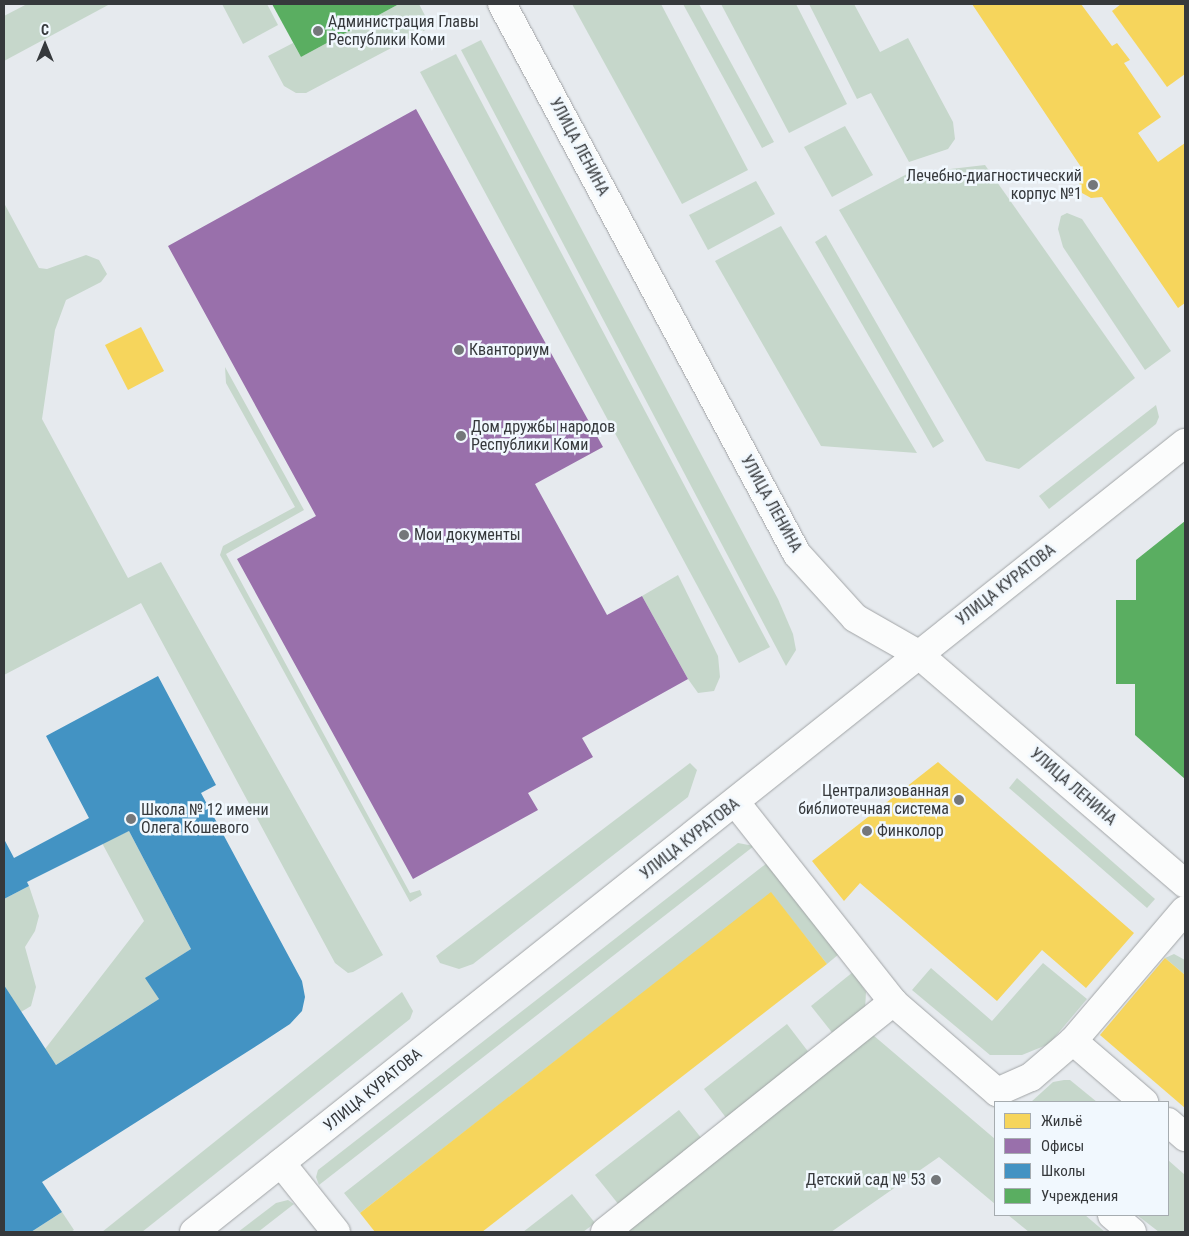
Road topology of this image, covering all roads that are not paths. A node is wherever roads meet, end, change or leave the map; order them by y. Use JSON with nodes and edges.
{"nodes":[{"id":1,"x":502,"y":4,"type":"edge"},
{"id":2,"x":1185,"y":443,"type":"edge"},
{"id":3,"x":918,"y":654,"type":"junction"},
{"id":4,"x":736,"y":803,"type":"junction"},
{"id":5,"x":1185,"y":884,"type":"edge"},
{"id":6,"x":1185,"y":910,"type":"edge"},
{"id":7,"x":893,"y":1002,"type":"junction"},
{"id":8,"x":1073,"y":1041,"type":"junction"},
{"id":9,"x":1000,"y":1097,"type":"edge"},
{"id":10,"x":1143,"y":1101,"type":"edge"},
{"id":11,"x":1169,"y":1123,"type":"edge"},
{"id":12,"x":1185,"y":1138,"type":"edge"},
{"id":13,"x":282,"y":1163,"type":"junction"},
{"id":14,"x":1113,"y":1216,"type":"edge"},
{"id":15,"x":194,"y":1232,"type":"edge"},
{"id":16,"x":336,"y":1232,"type":"edge"},
{"id":17,"x":605,"y":1232,"type":"edge"},
{"id":18,"x":1132,"y":1232,"type":"edge"}],
"edges":[{"from":1,"to":3,"type":"street","name":"УЛИЦА ЛЕНИНА"},
{"from":2,"to":3,"type":"street","name":"УЛИЦА КУРАТОВА"},
{"from":3,"to":4,"type":"street","name":"УЛИЦА КУРАТОВА"},
{"from":3,"to":5,"type":"street","name":"УЛИЦА ЛЕНИНА"},
{"from":4,"to":7,"type":"street"},
{"from":4,"to":13,"type":"street","name":"УЛИЦА КУРАТОВА"},
{"from":6,"to":8,"type":"street"},
{"from":7,"to":9,"type":"street"},
{"from":7,"to":17,"type":"street"},
{"from":8,"to":9,"type":"street"},
{"from":8,"to":10,"type":"street"},
{"from":11,"to":12,"type":"street"},
{"from":13,"to":15,"type":"street","name":"УЛИЦА КУРАТОВА"},
{"from":13,"to":16,"type":"street"},
{"from":14,"to":18,"type":"street"}]}
